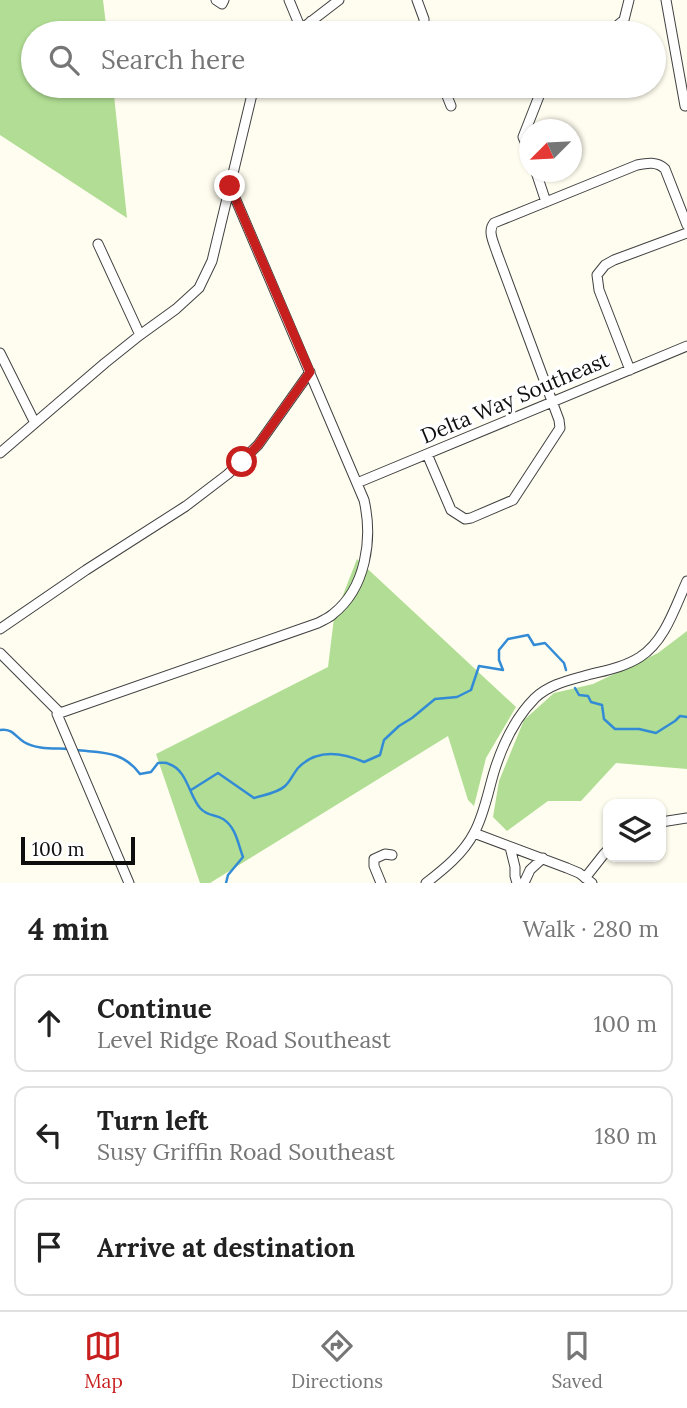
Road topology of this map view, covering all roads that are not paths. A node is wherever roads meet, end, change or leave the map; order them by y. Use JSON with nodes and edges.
{"nodes":[{"id":1,"x":216,"y":0,"type":"edge"},
{"id":2,"x":224,"y":0,"type":"edge"},
{"id":3,"x":289,"y":0,"type":"edge"},
{"id":4,"x":339,"y":0,"type":"edge"},
{"id":5,"x":417,"y":0,"type":"edge"},
{"id":6,"x":629,"y":0,"type":"edge"},
{"id":7,"x":666,"y":0,"type":"edge"},
{"id":8,"x":325,"y":4,"type":"edge"},
{"id":9,"x":296,"y":21,"type":"edge"},
{"id":10,"x":311,"y":21,"type":"edge"},
{"id":11,"x":424,"y":21,"type":"edge"},
{"id":12,"x":623,"y":21,"type":"edge"},
{"id":13,"x":251,"y":98,"type":"edge"},
{"id":14,"x":448,"y":98,"type":"edge"},
{"id":15,"x":538,"y":98,"type":"edge"},
{"id":16,"x":451,"y":106,"type":"dead end"},
{"id":17,"x":685,"y":106,"type":"edge"},
{"id":18,"x":530,"y":119,"type":"edge"},
{"id":19,"x":539,"y":182,"type":"edge"},
{"id":20,"x":230,"y":186,"type":"junction"},
{"id":21,"x":546,"y":202,"type":"junction"},
{"id":22,"x":687,"y":225,"type":"edge"},
{"id":23,"x":687,"y":233,"type":"edge"},
{"id":24,"x":98,"y":244,"type":"dead end"},
{"id":25,"x":140,"y":335,"type":"junction"},
{"id":26,"x":687,"y":346,"type":"edge"},
{"id":27,"x":0,"y":353,"type":"edge"},
{"id":28,"x":630,"y":370,"type":"junction"},
{"id":29,"x":310,"y":372,"type":"junction"},
{"id":30,"x":552,"y":402,"type":"junction"},
{"id":31,"x":35,"y":423,"type":"junction"},
{"id":32,"x":0,"y":453,"type":"edge"},
{"id":33,"x":427,"y":454,"type":"junction"},
{"id":34,"x":357,"y":483,"type":"junction"},
{"id":35,"x":687,"y":581,"type":"edge"},
{"id":36,"x":0,"y":629,"type":"edge"},
{"id":37,"x":0,"y":653,"type":"edge"},
{"id":38,"x":60,"y":713,"type":"junction"},
{"id":39,"x":687,"y":818,"type":"edge"},
{"id":40,"x":666,"y":821,"type":"edge"},
{"id":41,"x":474,"y":833,"type":"junction"},
{"id":42,"x":510,"y":847,"type":"junction"},
{"id":43,"x":526,"y":852,"type":"junction"},
{"id":44,"x":392,"y":855,"type":"dead end"},
{"id":45,"x":603,"y":856,"type":"edge"},
{"id":46,"x":543,"y":858,"type":"junction"},
{"id":47,"x":516,"y":867,"type":"junction"},
{"id":48,"x":588,"y":881,"type":"edge"},
{"id":49,"x":129,"y":883,"type":"edge"},
{"id":50,"x":381,"y":883,"type":"edge"},
{"id":51,"x":426,"y":883,"type":"edge"},
{"id":52,"x":517,"y":883,"type":"edge"},
{"id":53,"x":524,"y":883,"type":"edge"}],
"edges":[{"from":1,"to":2,"type":"street"},
{"from":3,"to":9,"type":"street"},
{"from":4,"to":8,"type":"street"},
{"from":5,"to":11,"type":"street"},
{"from":6,"to":12,"type":"street"},
{"from":7,"to":17,"type":"street"},
{"from":8,"to":10,"type":"street"},
{"from":13,"to":20,"type":"street"},
{"from":14,"to":16,"type":"street"},
{"from":15,"to":18,"type":"street"},
{"from":19,"to":21,"type":"street"},
{"from":20,"to":25,"type":"street"},
{"from":20,"to":29,"type":"street"},
{"from":21,"to":22,"type":"street"},
{"from":21,"to":30,"type":"street"},
{"from":23,"to":28,"type":"street"},
{"from":24,"to":25,"type":"street"},
{"from":25,"to":31,"type":"street"},
{"from":26,"to":28,"type":"street","name":"Delta Way Southeast"},
{"from":27,"to":31,"type":"street"},
{"from":28,"to":30,"type":"street","name":"Delta Way Southeast"},
{"from":29,"to":34,"type":"street"},
{"from":29,"to":36,"type":"street"},
{"from":30,"to":33,"type":"street","name":"Delta Way Southeast"},
{"from":30,"to":33,"type":"street"},
{"from":31,"to":32,"type":"street"},
{"from":33,"to":34,"type":"street","name":"Delta Way Southeast"},
{"from":34,"to":38,"type":"street"},
{"from":35,"to":41,"type":"street"},
{"from":37,"to":38,"type":"street"},
{"from":38,"to":49,"type":"street"},
{"from":39,"to":40,"type":"street"},
{"from":41,"to":42,"type":"street"},
{"from":41,"to":51,"type":"street"},
{"from":42,"to":43,"type":"street"},
{"from":42,"to":47,"type":"street"},
{"from":43,"to":46,"type":"street"},
{"from":43,"to":47,"type":"street"},
{"from":44,"to":50,"type":"street"},
{"from":45,"to":48,"type":"street"},
{"from":46,"to":48,"type":"street"},
{"from":46,"to":53,"type":"street"},
{"from":47,"to":52,"type":"street"}]}
